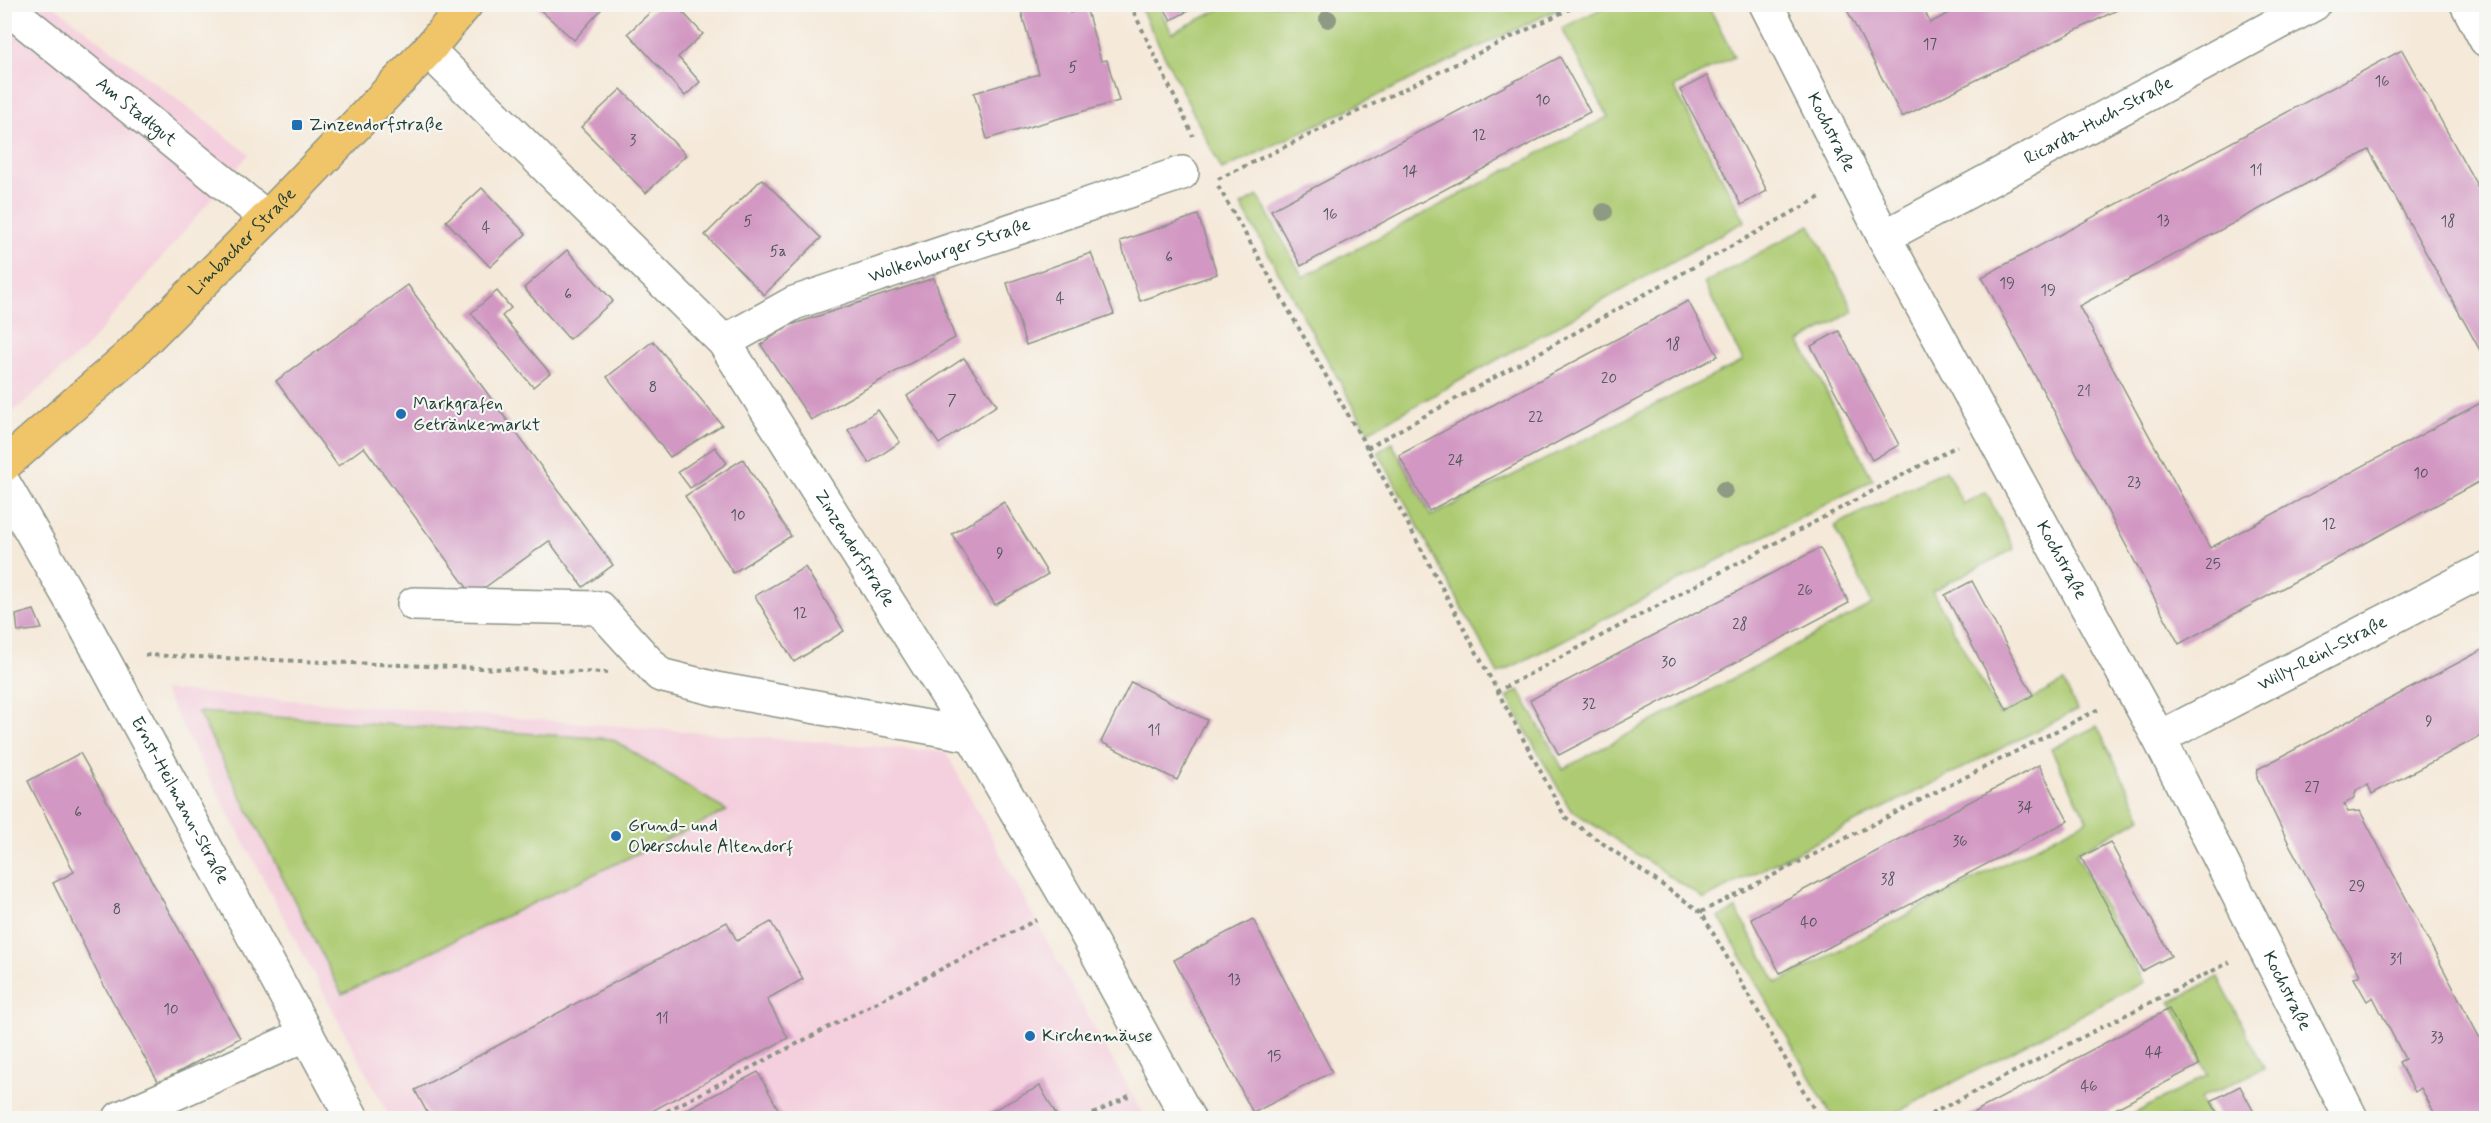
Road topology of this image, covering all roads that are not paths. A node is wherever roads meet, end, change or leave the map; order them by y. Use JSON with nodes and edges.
{"nodes":[{"id":1,"x":466,"y":4,"type":"edge"},
{"id":2,"x":1766,"y":4,"type":"edge"},
{"id":3,"x":2314,"y":4,"type":"edge"},
{"id":4,"x":2467,"y":4,"type":"edge"},
{"id":5,"x":6,"y":9,"type":"edge"},
{"id":6,"x":2487,"y":40,"type":"edge"},
{"id":7,"x":428,"y":50,"type":"junction"},
{"id":8,"x":1182,"y":173,"type":"dead end"},
{"id":9,"x":267,"y":218,"type":"junction"},
{"id":10,"x":1884,"y":237,"type":"junction"},
{"id":11,"x":724,"y":342,"type":"junction"},
{"id":12,"x":4,"y":465,"type":"edge"},
{"id":13,"x":4,"y":484,"type":"edge"},
{"id":14,"x":2487,"y":568,"type":"edge"},
{"id":15,"x":414,"y":604,"type":"dead end"},
{"id":16,"x":972,"y":735,"type":"junction"},
{"id":17,"x":2159,"y":738,"type":"junction"},
{"id":18,"x":307,"y":1034,"type":"junction"},
{"id":19,"x":120,"y":1119,"type":"edge"},
{"id":20,"x":352,"y":1119,"type":"edge"},
{"id":21,"x":1188,"y":1119,"type":"edge"},
{"id":22,"x":2351,"y":1119,"type":"edge"}],
"edges":[{"from":1,"to":7,"type":"main road","name":"Limbacher Straße"},
{"from":2,"to":10,"type":"street","name":"Kochstraße"},
{"from":3,"to":10,"type":"street","name":"Ricarda-Huch-Straße"},
{"from":4,"to":6,"type":"street"},
{"from":5,"to":9,"type":"street","name":"Am Stadtgut"},
{"from":7,"to":9,"type":"main road","name":"Limbacher Straße"},
{"from":7,"to":11,"type":"street","name":"Zinzendorfstraße"},
{"from":8,"to":11,"type":"street","name":"Wolkenburger Straße"},
{"from":9,"to":12,"type":"main road","name":"Limbacher Straße"},
{"from":10,"to":17,"type":"street","name":"Kochstraße"},
{"from":11,"to":16,"type":"street","name":"Zinzendorfstraße"},
{"from":13,"to":18,"type":"street","name":"Ernst-Heilmann-Straße"},
{"from":14,"to":17,"type":"street","name":"Willy-Reinl-Straße"},
{"from":15,"to":16,"type":"street"},
{"from":16,"to":21,"type":"street","name":"Zinzendorfstraße"},
{"from":17,"to":22,"type":"street","name":"Kochstraße"},
{"from":18,"to":19,"type":"street"},
{"from":18,"to":20,"type":"street","name":"Ernst-Heilmann-Straße"}]}
